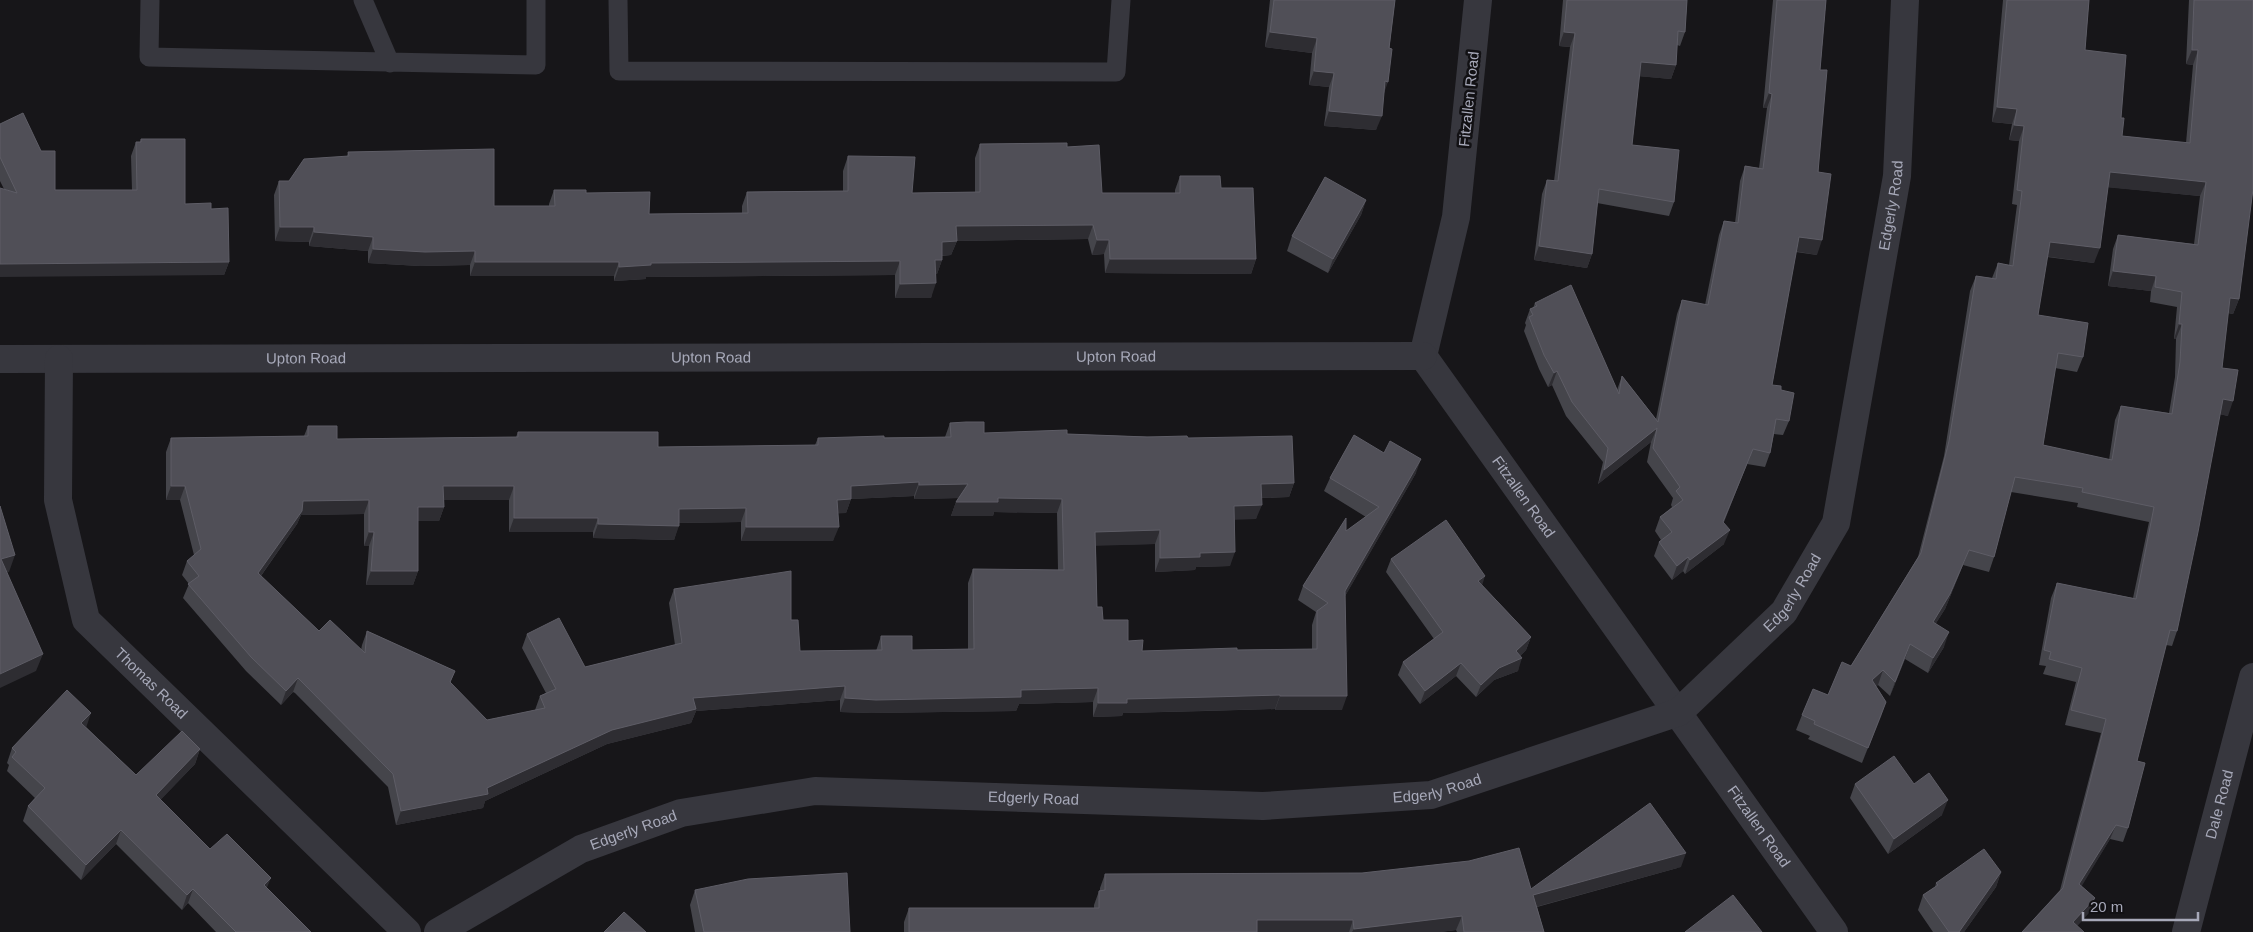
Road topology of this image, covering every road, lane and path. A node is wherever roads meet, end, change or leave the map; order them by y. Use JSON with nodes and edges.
{"nodes":[{"id":1,"x":150,"y":0,"type":"edge"},
{"id":2,"x":363,"y":0,"type":"edge"},
{"id":3,"x":536,"y":0,"type":"edge"},
{"id":4,"x":618,"y":0,"type":"edge"},
{"id":5,"x":1121,"y":0,"type":"edge"},
{"id":6,"x":1478,"y":0,"type":"edge"},
{"id":7,"x":1906,"y":0,"type":"edge"},
{"id":8,"x":390,"y":63,"type":"junction"},
{"id":9,"x":1423,"y":356,"type":"junction"},
{"id":10,"x":0,"y":359,"type":"edge"},
{"id":11,"x":59,"y":359,"type":"junction"},
{"id":12,"x":2253,"y":677,"type":"edge"},
{"id":13,"x":1679,"y":712,"type":"junction"},
{"id":14,"x":407,"y":932,"type":"edge"},
{"id":15,"x":438,"y":932,"type":"edge"},
{"id":16,"x":1834,"y":932,"type":"edge"},
{"id":17,"x":2186,"y":932,"type":"edge"}],
"edges":[{"from":1,"to":8,"type":"lane"},
{"from":2,"to":8,"type":"lane"},
{"from":3,"to":8,"type":"lane"},
{"from":4,"to":5,"type":"lane"},
{"from":6,"to":9,"type":"street","name":"Fitzallen Road"},
{"from":7,"to":13,"type":"street","name":"Edgerly Road"},
{"from":9,"to":11,"type":"street","name":"Upton Road"},
{"from":9,"to":13,"type":"street","name":"Fitzallen Road"},
{"from":10,"to":11,"type":"street","name":"Upton Road"},
{"from":11,"to":14,"type":"street","name":"Thomas Road"},
{"from":12,"to":17,"type":"street","name":"Dale Road"},
{"from":13,"to":15,"type":"street","name":"Edgerly Road"},
{"from":13,"to":16,"type":"street","name":"Fitzallen Road"}]}
